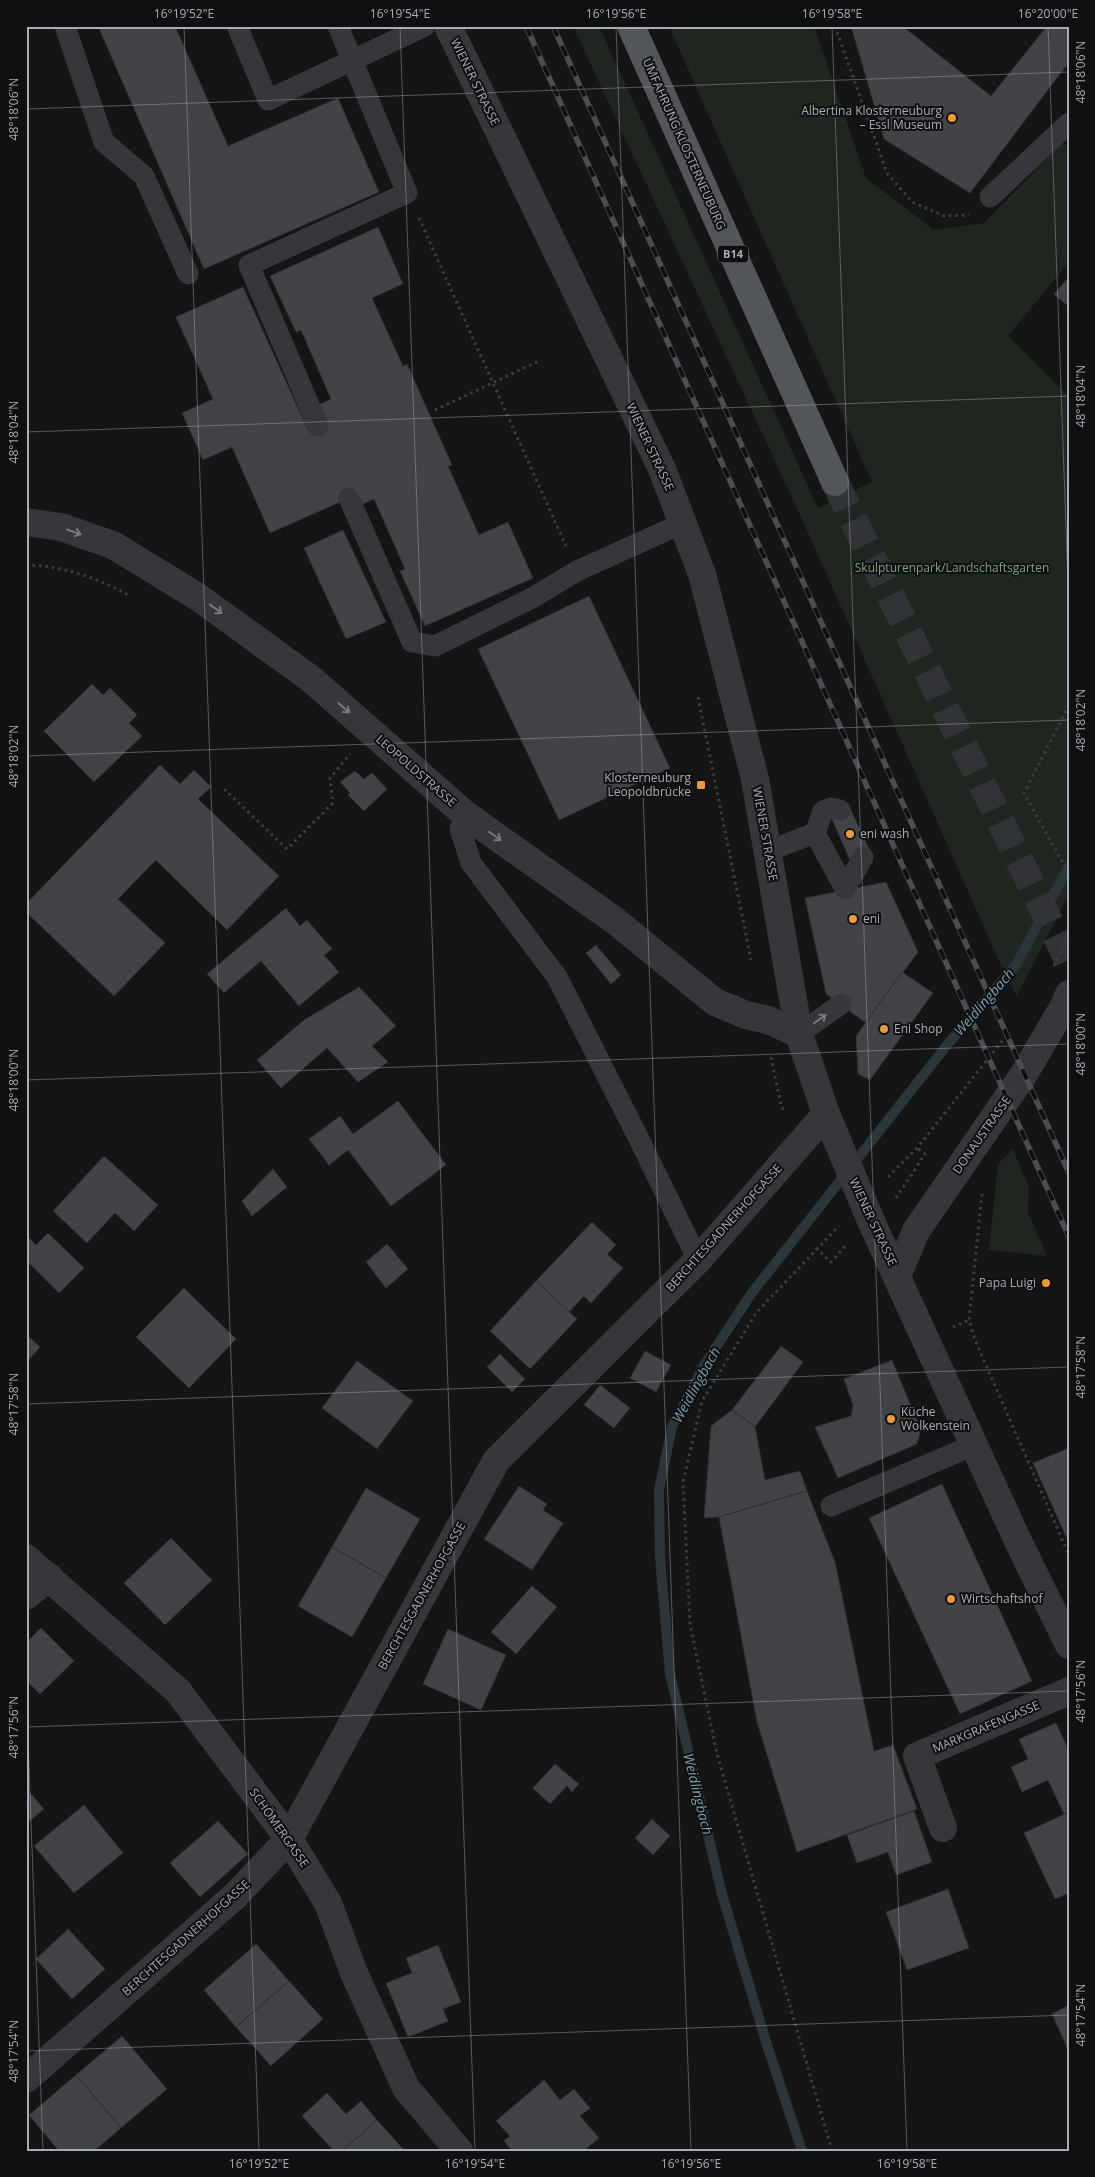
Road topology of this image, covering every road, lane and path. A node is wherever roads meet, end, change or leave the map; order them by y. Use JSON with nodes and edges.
{"nodes":[{"id":1,"x":65,"y":26,"type":"edge"},
{"id":2,"x":237,"y":26,"type":"edge"},
{"id":3,"x":338,"y":26,"type":"edge"},
{"id":4,"x":425,"y":26,"type":"edge"},
{"id":5,"x":448,"y":26,"type":"edge"},
{"id":6,"x":631,"y":26,"type":"edge"},
{"id":7,"x":834,"y":26,"type":"edge"},
{"id":8,"x":354,"y":60,"type":"junction"},
{"id":9,"x":1069,"y":123,"type":"edge"},
{"id":10,"x":408,"y":193,"type":"junction"},
{"id":11,"x":990,"y":197,"type":"joint"},
{"id":12,"x":188,"y":274,"type":"dead end"},
{"id":13,"x":539,"y":361,"type":"dead end"},
{"id":14,"x":492,"y":382,"type":"junction"},
{"id":15,"x":435,"y":410,"type":"dead end"},
{"id":16,"x":318,"y":426,"type":"dead end"},
{"id":17,"x":835,"y":482,"type":"tunnel mouth"},
{"id":18,"x":348,"y":498,"type":"dead end"},
{"id":19,"x":26,"y":522,"type":"edge"},
{"id":20,"x":683,"y":523,"type":"junction"},
{"id":21,"x":577,"y":571,"type":"junction"},
{"id":22,"x":697,"y":692,"type":"dead end"},
{"id":23,"x":1069,"y":705,"type":"edge"},
{"id":24,"x":344,"y":761,"type":"dead end"},
{"id":25,"x":224,"y":789,"type":"dead end"},
{"id":26,"x":840,"y":810,"type":"dead end"},
{"id":27,"x":466,"y":815,"type":"junction"},
{"id":28,"x":815,"y":833,"type":"junction"},
{"id":29,"x":768,"y":851,"type":"junction"},
{"id":30,"x":863,"y":857,"type":"dead end"},
{"id":31,"x":1069,"y":874,"type":"edge"},
{"id":32,"x":1069,"y":932,"type":"edge"},
{"id":33,"x":751,"y":961,"type":"dead end"},
{"id":34,"x":1050,"y":975,"type":"dead end"},
{"id":35,"x":1069,"y":994,"type":"edge"},
{"id":36,"x":840,"y":1004,"type":"dead end"},
{"id":37,"x":763,"y":1019,"type":"junction"},
{"id":38,"x":1009,"y":1033,"type":"dead end"},
{"id":39,"x":799,"y":1034,"type":"junction"},
{"id":40,"x":826,"y":1114,"type":"junction"},
{"id":41,"x":800,"y":1143,"type":"junction"},
{"id":42,"x":918,"y":1148,"type":"junction"},
{"id":43,"x":903,"y":1162,"type":"dead end"},
{"id":44,"x":983,"y":1188,"type":"dead end"},
{"id":45,"x":901,"y":1192,"type":"dead end"},
{"id":46,"x":847,"y":1244,"type":"dead end"},
{"id":47,"x":698,"y":1260,"type":"junction"},
{"id":48,"x":898,"y":1276,"type":"junction"},
{"id":49,"x":974,"y":1445,"type":"junction"},
{"id":50,"x":831,"y":1506,"type":"dead end"},
{"id":51,"x":1069,"y":1555,"type":"edge"},
{"id":52,"x":26,"y":1558,"type":"edge"},
{"id":53,"x":49,"y":1577,"type":"junction"},
{"id":54,"x":26,"y":1596,"type":"edge"},
{"id":55,"x":1069,"y":1645,"type":"edge"},
{"id":56,"x":1069,"y":1691,"type":"edge"},
{"id":57,"x":943,"y":1828,"type":"dead end"},
{"id":58,"x":289,"y":1839,"type":"junction"},
{"id":59,"x":26,"y":2079,"type":"edge"},
{"id":60,"x":459,"y":2151,"type":"edge"},
{"id":61,"x":832,"y":2151,"type":"edge"}],
"edges":[{"from":1,"to":12,"type":"lane"},
{"from":2,"to":8,"type":"lane"},
{"from":3,"to":8,"type":"lane"},
{"from":4,"to":8,"type":"lane"},
{"from":5,"to":20,"type":"street","name":"WIENER STRASSE"},
{"from":6,"to":17,"type":"main road","name":"UMFAHRUNG KLOSTERNEUBURG","number":"B14"},
{"from":7,"to":11,"type":"path"},
{"from":8,"to":10,"type":"lane"},
{"from":9,"to":11,"type":"lane"},
{"from":10,"to":14,"type":"path"},
{"from":10,"to":16,"type":"lane"},
{"from":13,"to":14,"type":"path"},
{"from":14,"to":15,"type":"path"},
{"from":14,"to":21,"type":"path"},
{"from":18,"to":21,"type":"lane"},
{"from":19,"to":27,"type":"street","name":"LEOPOLDSTRASSE","one_way":true},
{"from":20,"to":21,"type":"lane"},
{"from":20,"to":29,"type":"street","name":"WIENER STRASSE"},
{"from":22,"to":33,"type":"path"},
{"from":23,"to":31,"type":"path"},
{"from":24,"to":25,"type":"path"},
{"from":26,"to":28,"type":"lane"},
{"from":27,"to":37,"type":"street","name":"LEOPOLDSTRASSE","one_way":true},
{"from":27,"to":47,"type":"lane"},
{"from":28,"to":29,"type":"lane"},
{"from":28,"to":30,"type":"lane"},
{"from":29,"to":39,"type":"street","name":"WIENER STRASSE"},
{"from":32,"to":34,"type":"path"},
{"from":35,"to":48,"type":"street","name":"DONAUSTRASSE"},
{"from":39,"to":36,"type":"lane","one_way":true},
{"from":37,"to":39,"type":"street","name":"LEOPOLDSTRASSE"},
{"from":37,"to":41,"type":"path"},
{"from":38,"to":42,"type":"path"},
{"from":39,"to":40,"type":"street","name":"WIENER STRASSE"},
{"from":40,"to":41,"type":"street","name":"BERCHTESGADNERHOFGASSE"},
{"from":40,"to":48,"type":"street","name":"WIENER STRASSE"},
{"from":41,"to":47,"type":"street","name":"BERCHTESGADNERHOFGASSE"},
{"from":42,"to":43,"type":"path"},
{"from":42,"to":45,"type":"path"},
{"from":44,"to":51,"type":"path"},
{"from":46,"to":61,"type":"path"},
{"from":47,"to":58,"type":"street","name":"BERCHTESGADNERHOFGASSE"},
{"from":48,"to":49,"type":"street","name":"WIENER STRASSE"},
{"from":49,"to":50,"type":"lane"},
{"from":49,"to":55,"type":"street","name":"WIENER STRASSE"},
{"from":52,"to":53,"type":"street","name":"SCHÖMERGASSE"},
{"from":53,"to":54,"type":"street"},
{"from":53,"to":58,"type":"street","name":"SCHÖMERGASSE"},
{"from":56,"to":57,"type":"street","name":"MARKGRAFENGASSE"},
{"from":58,"to":59,"type":"street","name":"BERCHTESGADNERHOFGASSE"},
{"from":58,"to":60,"type":"street","name":"SCHÖMERGASSE"}]}
